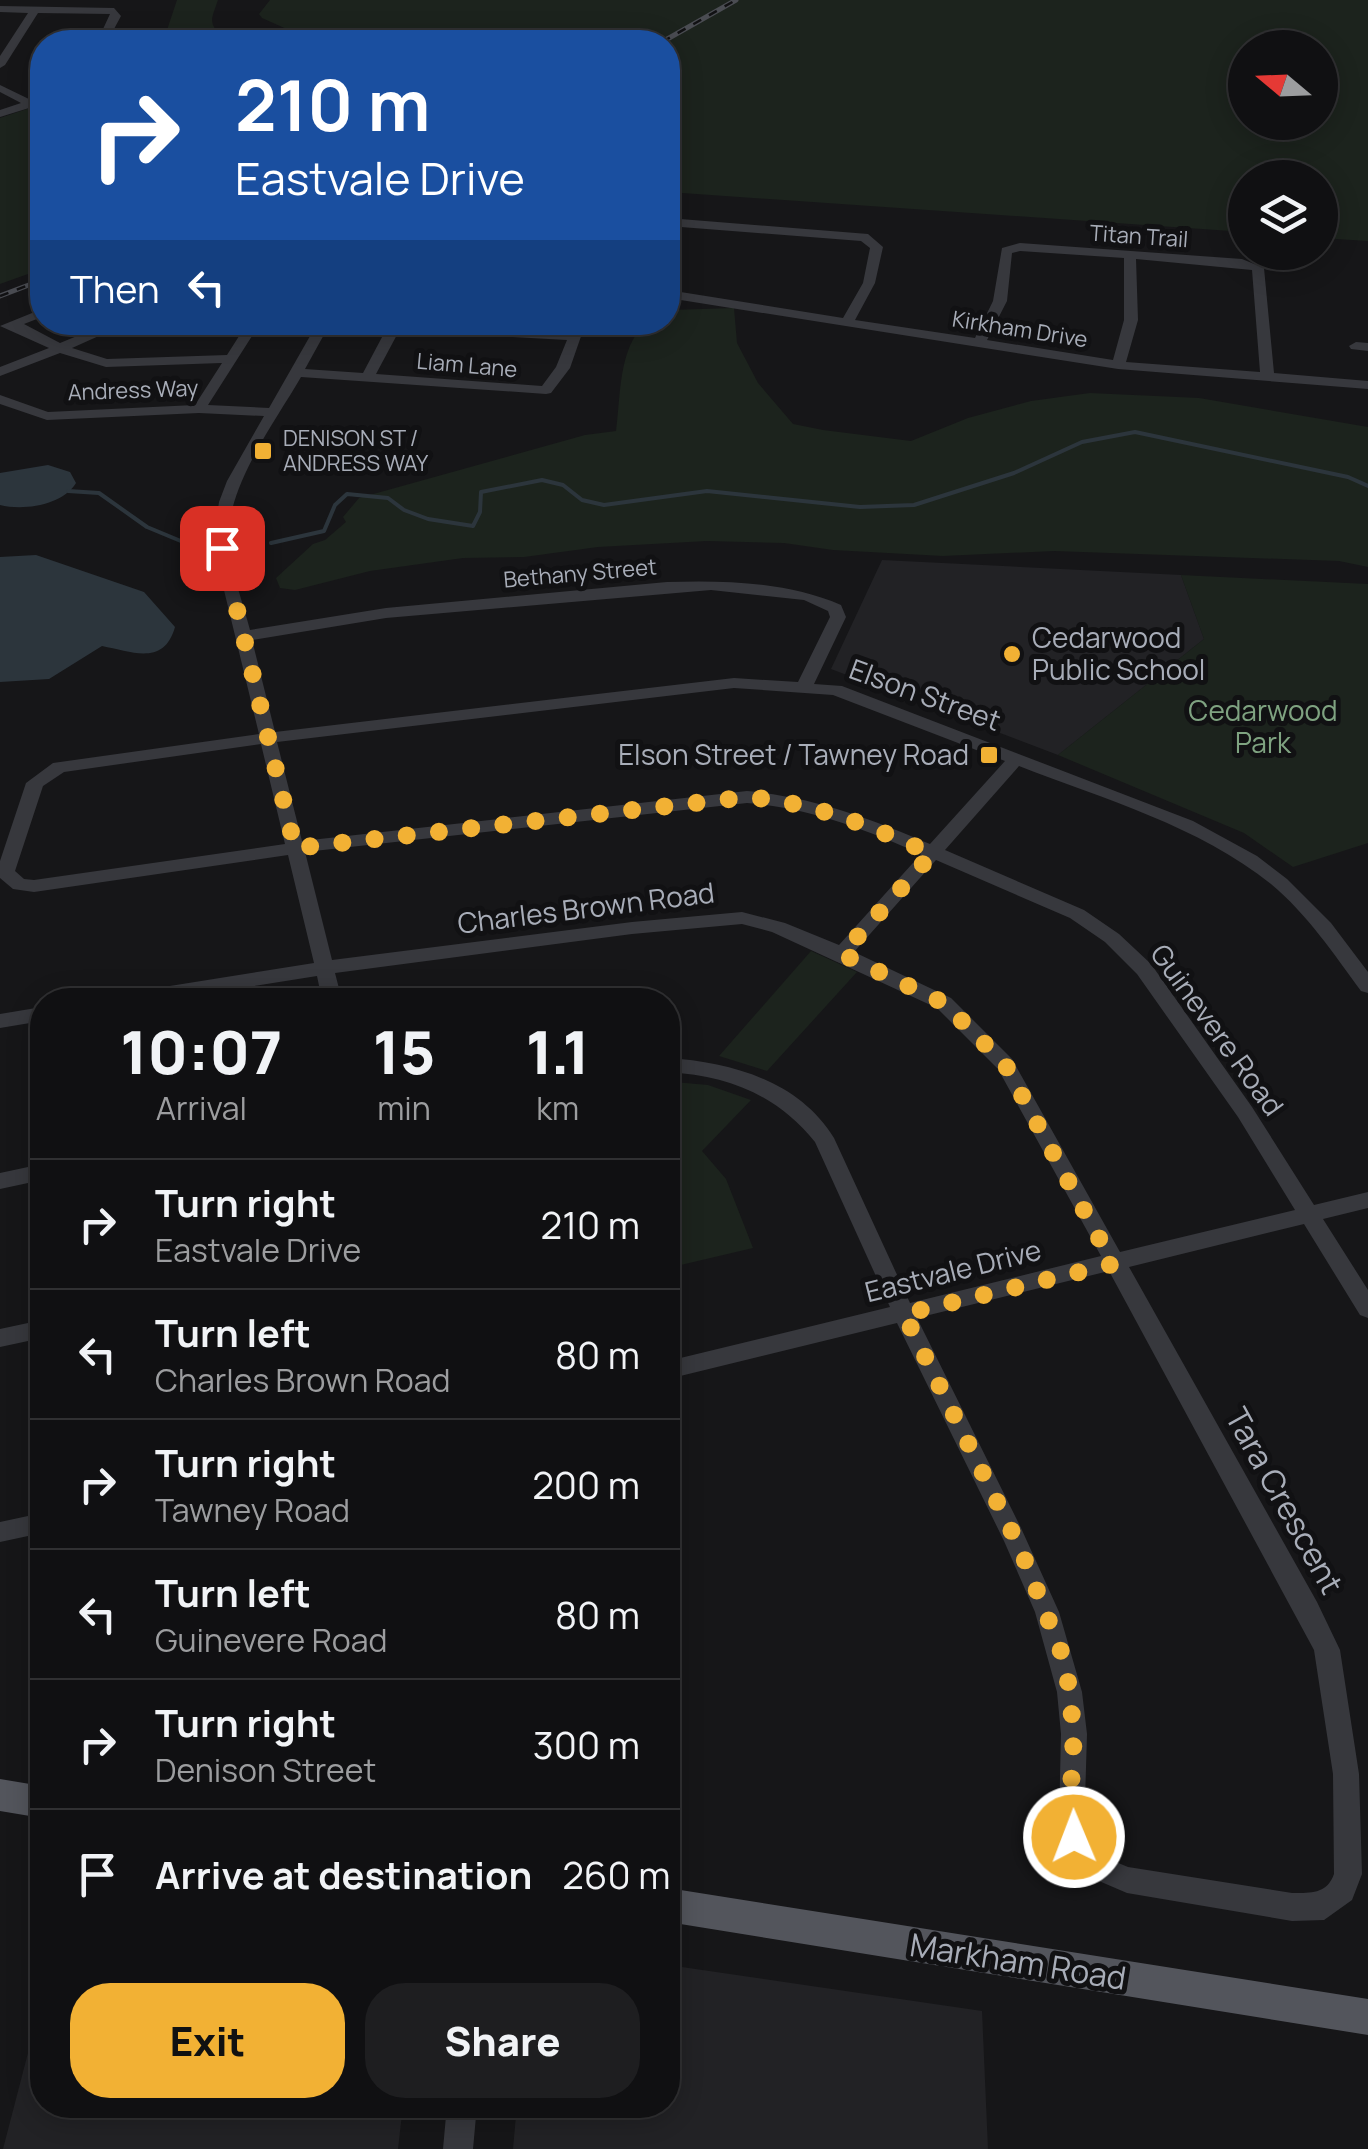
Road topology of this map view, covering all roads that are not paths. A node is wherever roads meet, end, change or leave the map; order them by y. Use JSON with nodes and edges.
{"nodes":[{"id":1,"x":0,"y":10,"type":"edge"},
{"id":2,"x":34,"y":11,"type":"junction"},
{"id":3,"x":108,"y":30,"type":"edge"},
{"id":4,"x":0,"y":65,"type":"edge"},
{"id":5,"x":0,"y":88,"type":"edge"},
{"id":6,"x":30,"y":99,"type":"edge"},
{"id":7,"x":30,"y":104,"type":"edge"},
{"id":8,"x":0,"y":114,"type":"edge"},
{"id":9,"x":680,"y":223,"type":"edge"},
{"id":10,"x":1130,"y":255,"type":"junction"},
{"id":11,"x":680,"y":296,"type":"edge"},
{"id":12,"x":30,"y":317,"type":"edge"},
{"id":13,"x":848,"y":320,"type":"junction"},
{"id":14,"x":6,"y":326,"type":"edge"},
{"id":15,"x":92,"y":335,"type":"edge"},
{"id":16,"x":247,"y":335,"type":"edge"},
{"id":17,"x":316,"y":335,"type":"edge"},
{"id":18,"x":391,"y":335,"type":"edge"},
{"id":19,"x":576,"y":335,"type":"edge"},
{"id":20,"x":980,"y":343,"type":"junction"},
{"id":21,"x":60,"y":348,"type":"junction"},
{"id":22,"x":231,"y":359,"type":"junction"},
{"id":23,"x":1118,"y":366,"type":"junction"},
{"id":24,"x":0,"y":372,"type":"edge"},
{"id":25,"x":295,"y":372,"type":"junction"},
{"id":26,"x":368,"y":376,"type":"junction"},
{"id":27,"x":1267,"y":376,"type":"junction"},
{"id":28,"x":1368,"y":385,"type":"edge"},
{"id":29,"x":0,"y":399,"type":"edge"},
{"id":30,"x":199,"y":409,"type":"junction"},
{"id":31,"x":272,"y":412,"type":"junction"},
{"id":32,"x":244,"y":636,"type":"junction"},
{"id":33,"x":805,"y":685,"type":"junction"},
{"id":34,"x":268,"y":738,"type":"junction"},
{"id":35,"x":1017,"y":758,"type":"junction"},
{"id":36,"x":295,"y":848,"type":"junction"},
{"id":37,"x":932,"y":854,"type":"junction"},
{"id":38,"x":842,"y":954,"type":"junction"},
{"id":39,"x":324,"y":968,"type":"junction"},
{"id":40,"x":1368,"y":986,"type":"edge"},
{"id":41,"x":200,"y":988,"type":"edge"},
{"id":42,"x":329,"y":988,"type":"edge"},
{"id":43,"x":30,"y":1016,"type":"edge"},
{"id":44,"x":0,"y":1020,"type":"edge"},
{"id":45,"x":680,"y":1067,"type":"edge"},
{"id":46,"x":30,"y":1174,"type":"edge"},
{"id":47,"x":0,"y":1180,"type":"edge"},
{"id":48,"x":1368,"y":1200,"type":"edge"},
{"id":49,"x":1310,"y":1215,"type":"junction"},
{"id":50,"x":1113,"y":1264,"type":"junction"},
{"id":51,"x":1368,"y":1308,"type":"edge"},
{"id":52,"x":904,"y":1314,"type":"junction"},
{"id":53,"x":30,"y":1332,"type":"edge"},
{"id":54,"x":0,"y":1338,"type":"edge"},
{"id":55,"x":680,"y":1367,"type":"edge"},
{"id":56,"x":30,"y":1526,"type":"edge"},
{"id":57,"x":0,"y":1532,"type":"edge"},
{"id":58,"x":0,"y":1795,"type":"edge"},
{"id":59,"x":30,"y":1800,"type":"edge"},
{"id":60,"x":680,"y":1907,"type":"edge"},
{"id":61,"x":1368,"y":2017,"type":"edge"},
{"id":62,"x":461,"y":2118,"type":"edge"},
{"id":63,"x":458,"y":2149,"type":"edge"}],
"edges":[{"from":1,"to":2,"type":"street"},
{"from":2,"to":3,"type":"street"},
{"from":2,"to":4,"type":"street"},
{"from":5,"to":6,"type":"street"},
{"from":7,"to":8,"type":"street"},
{"from":9,"to":13,"type":"street"},
{"from":10,"to":20,"type":"street","name":"Titan Trail"},
{"from":10,"to":23,"type":"street"},
{"from":10,"to":27,"type":"street","name":"Titan Trail"},
{"from":11,"to":13,"type":"street","name":"Kirkham Drive"},
{"from":12,"to":14,"type":"street"},
{"from":13,"to":20,"type":"street","name":"Kirkham Drive"},
{"from":14,"to":21,"type":"street"},
{"from":15,"to":21,"type":"street","name":"Andress Way"},
{"from":16,"to":22,"type":"street"},
{"from":17,"to":25,"type":"street"},
{"from":18,"to":26,"type":"street"},
{"from":19,"to":26,"type":"street","name":"Liam Lane"},
{"from":20,"to":23,"type":"street","name":"Kirkham Drive"},
{"from":21,"to":22,"type":"street"},
{"from":21,"to":24,"type":"street","name":"Andress Way"},
{"from":22,"to":30,"type":"street"},
{"from":23,"to":27,"type":"street","name":"Kirkham Drive"},
{"from":25,"to":26,"type":"street"},
{"from":25,"to":31,"type":"street"},
{"from":27,"to":28,"type":"street","name":"Kirkham Drive"},
{"from":29,"to":30,"type":"street","name":"Andress Way"},
{"from":30,"to":31,"type":"street","name":"Andress Way"},
{"from":31,"to":32,"type":"street"},
{"from":32,"to":33,"type":"street","name":"Bethany Street"},
{"from":32,"to":34,"type":"street"},
{"from":33,"to":34,"type":"street","name":"Elson Street"},
{"from":33,"to":35,"type":"street","name":"Elson Street"},
{"from":34,"to":36,"type":"street"},
{"from":34,"to":36,"type":"street","name":"Elson Street"},
{"from":35,"to":37,"type":"street"},
{"from":35,"to":40,"type":"street","name":"Elson Street"},
{"from":36,"to":37,"type":"street","name":"Guinevere Road"},
{"from":36,"to":39,"type":"street"},
{"from":37,"to":38,"type":"street"},
{"from":37,"to":49,"type":"street","name":"Guinevere Road"},
{"from":38,"to":39,"type":"street","name":"Charles Brown Road"},
{"from":38,"to":50,"type":"street","name":"Charles Brown Road"},
{"from":39,"to":41,"type":"street","name":"Charles Brown Road"},
{"from":39,"to":42,"type":"street"},
{"from":43,"to":44,"type":"street"},
{"from":45,"to":52,"type":"street"},
{"from":46,"to":47,"type":"street"},
{"from":48,"to":49,"type":"street","name":"Eastvale Drive"},
{"from":49,"to":50,"type":"street","name":"Eastvale Drive"},
{"from":49,"to":51,"type":"street","name":"Guinevere Road"},
{"from":50,"to":52,"type":"street","name":"Eastvale Drive"},
{"from":50,"to":52,"type":"street","name":"Tara Crescent"},
{"from":52,"to":55,"type":"street","name":"Eastvale Drive"},
{"from":53,"to":54,"type":"street"},
{"from":56,"to":57,"type":"street"},
{"from":58,"to":59,"type":"main road"},
{"from":60,"to":61,"type":"main road","name":"Markham Road"},
{"from":62,"to":63,"type":"street"}]}
